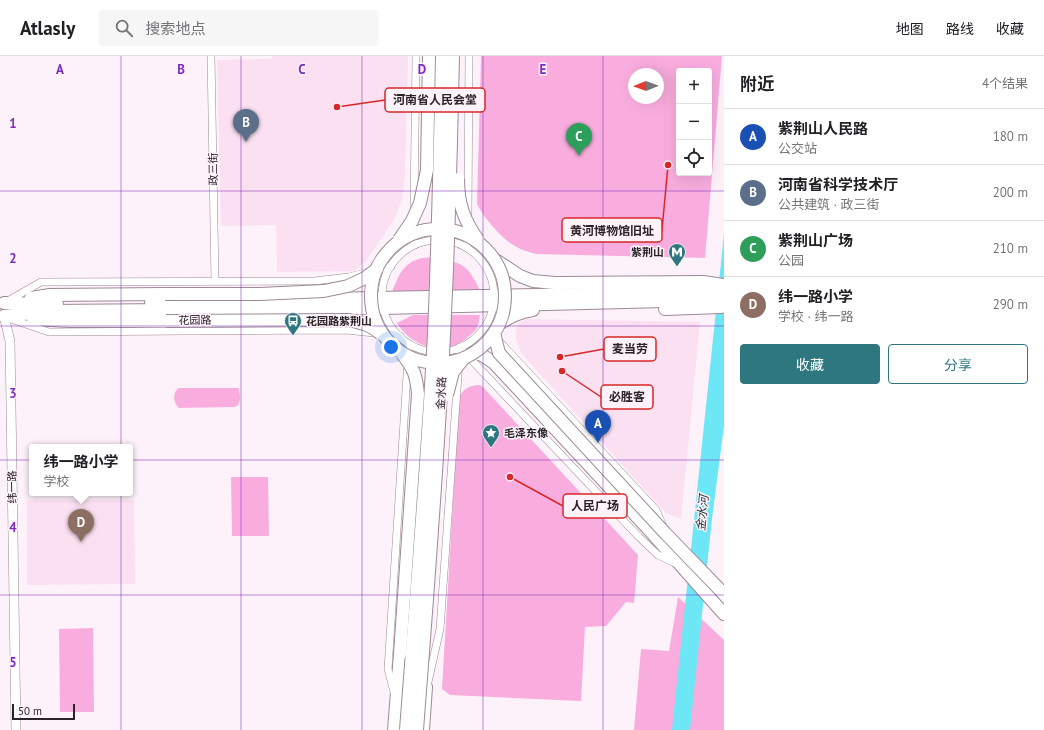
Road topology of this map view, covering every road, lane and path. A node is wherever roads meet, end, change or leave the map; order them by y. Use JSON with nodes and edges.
{"nodes":[{"id":1,"x":211,"y":56,"type":"edge"},
{"id":2,"x":416,"y":56,"type":"edge"},
{"id":3,"x":429,"y":56,"type":"edge"},
{"id":4,"x":442,"y":56,"type":"edge"},
{"id":5,"x":453,"y":56,"type":"edge"},
{"id":6,"x":460,"y":56,"type":"edge"},
{"id":7,"x":469,"y":56,"type":"edge"},
{"id":8,"x":399,"y":242,"type":"junction"},
{"id":9,"x":481,"y":244,"type":"junction"},
{"id":10,"x":414,"y":245,"type":"junction"},
{"id":11,"x":468,"y":248,"type":"junction"},
{"id":12,"x":494,"y":259,"type":"junction"},
{"id":13,"x":391,"y":266,"type":"junction"},
{"id":14,"x":377,"y":268,"type":"junction"},
{"id":15,"x":215,"y":281,"type":"junction"},
{"id":16,"x":724,"y":285,"type":"edge"},
{"id":17,"x":724,"y":290,"type":"edge"},
{"id":18,"x":703,"y":296,"type":"junction"},
{"id":19,"x":493,"y":300,"type":"junction"},
{"id":20,"x":724,"y":302,"type":"edge"},
{"id":21,"x":2,"y":303,"type":"edge"},
{"id":22,"x":383,"y":303,"type":"junction"},
{"id":23,"x":724,"y":307,"type":"edge"},
{"id":24,"x":2,"y":316,"type":"edge"},
{"id":25,"x":493,"y":328,"type":"junction"},
{"id":26,"x":400,"y":336,"type":"junction"},
{"id":27,"x":386,"y":338,"type":"junction"},
{"id":28,"x":405,"y":347,"type":"junction"},
{"id":29,"x":466,"y":353,"type":"junction"},
{"id":30,"x":724,"y":594,"type":"edge"},
{"id":31,"x":722,"y":612,"type":"edge"},
{"id":32,"x":426,"y":693,"type":"junction"},
{"id":33,"x":396,"y":703,"type":"junction"},
{"id":34,"x":16,"y":730,"type":"edge"},
{"id":35,"x":394,"y":730,"type":"edge"},
{"id":36,"x":406,"y":730,"type":"edge"},
{"id":37,"x":417,"y":730,"type":"edge"},
{"id":38,"x":423,"y":730,"type":"edge"}],
"edges":[{"from":1,"to":15,"type":"street","name":"政三街"},
{"from":2,"to":10,"type":"street"},
{"from":3,"to":8,"type":"main road","bridge":true},
{"from":4,"to":36,"type":"main road","name":"金水路","bridge":true},
{"from":5,"to":37,"type":"main road","name":"金水路","bridge":true},
{"from":6,"to":9,"type":"main road","bridge":true},
{"from":7,"to":11,"type":"street"},
{"from":8,"to":9,"type":"main road","bridge":true},
{"from":8,"to":14,"type":"main road","bridge":true},
{"from":9,"to":12,"type":"main road","bridge":true},
{"from":10,"to":11,"type":"street"},
{"from":10,"to":13,"type":"street"},
{"from":11,"to":19,"type":"street"},
{"from":12,"to":18,"type":"main road"},
{"from":12,"to":25,"type":"main road","bridge":true},
{"from":13,"to":15,"type":"street"},
{"from":13,"to":22,"type":"street"},
{"from":14,"to":21,"type":"main road","bridge":true},
{"from":14,"to":27,"type":"main road","bridge":true},
{"from":15,"to":21,"type":"street"},
{"from":16,"to":18,"type":"main road"},
{"from":17,"to":18,"type":"main road"},
{"from":18,"to":19,"type":"main road"},
{"from":18,"to":20,"type":"main road"},
{"from":18,"to":23,"type":"main road"},
{"from":18,"to":25,"type":"main road"},
{"from":19,"to":22,"type":"main road"},
{"from":19,"to":25,"type":"street"},
{"from":21,"to":22,"type":"main road"},
{"from":22,"to":24,"type":"main road"},
{"from":22,"to":26,"type":"street"},
{"from":24,"to":26,"type":"street"},
{"from":24,"to":27,"type":"main road","name":"花园路","bridge":true},
{"from":24,"to":34,"type":"street","name":"纬一路"},
{"from":25,"to":29,"type":"main road","bridge":true},
{"from":25,"to":30,"type":"main road","bridge":true},
{"from":26,"to":28,"type":"street"},
{"from":27,"to":28,"type":"main road","bridge":true},
{"from":28,"to":29,"type":"main road","bridge":true},
{"from":28,"to":33,"type":"street"},
{"from":28,"to":33,"type":"main road","bridge":true},
{"from":29,"to":31,"type":"main road"},
{"from":29,"to":32,"type":"street"},
{"from":29,"to":32,"type":"main road","bridge":true},
{"from":32,"to":38,"type":"main road"},
{"from":33,"to":35,"type":"main road"}]}
